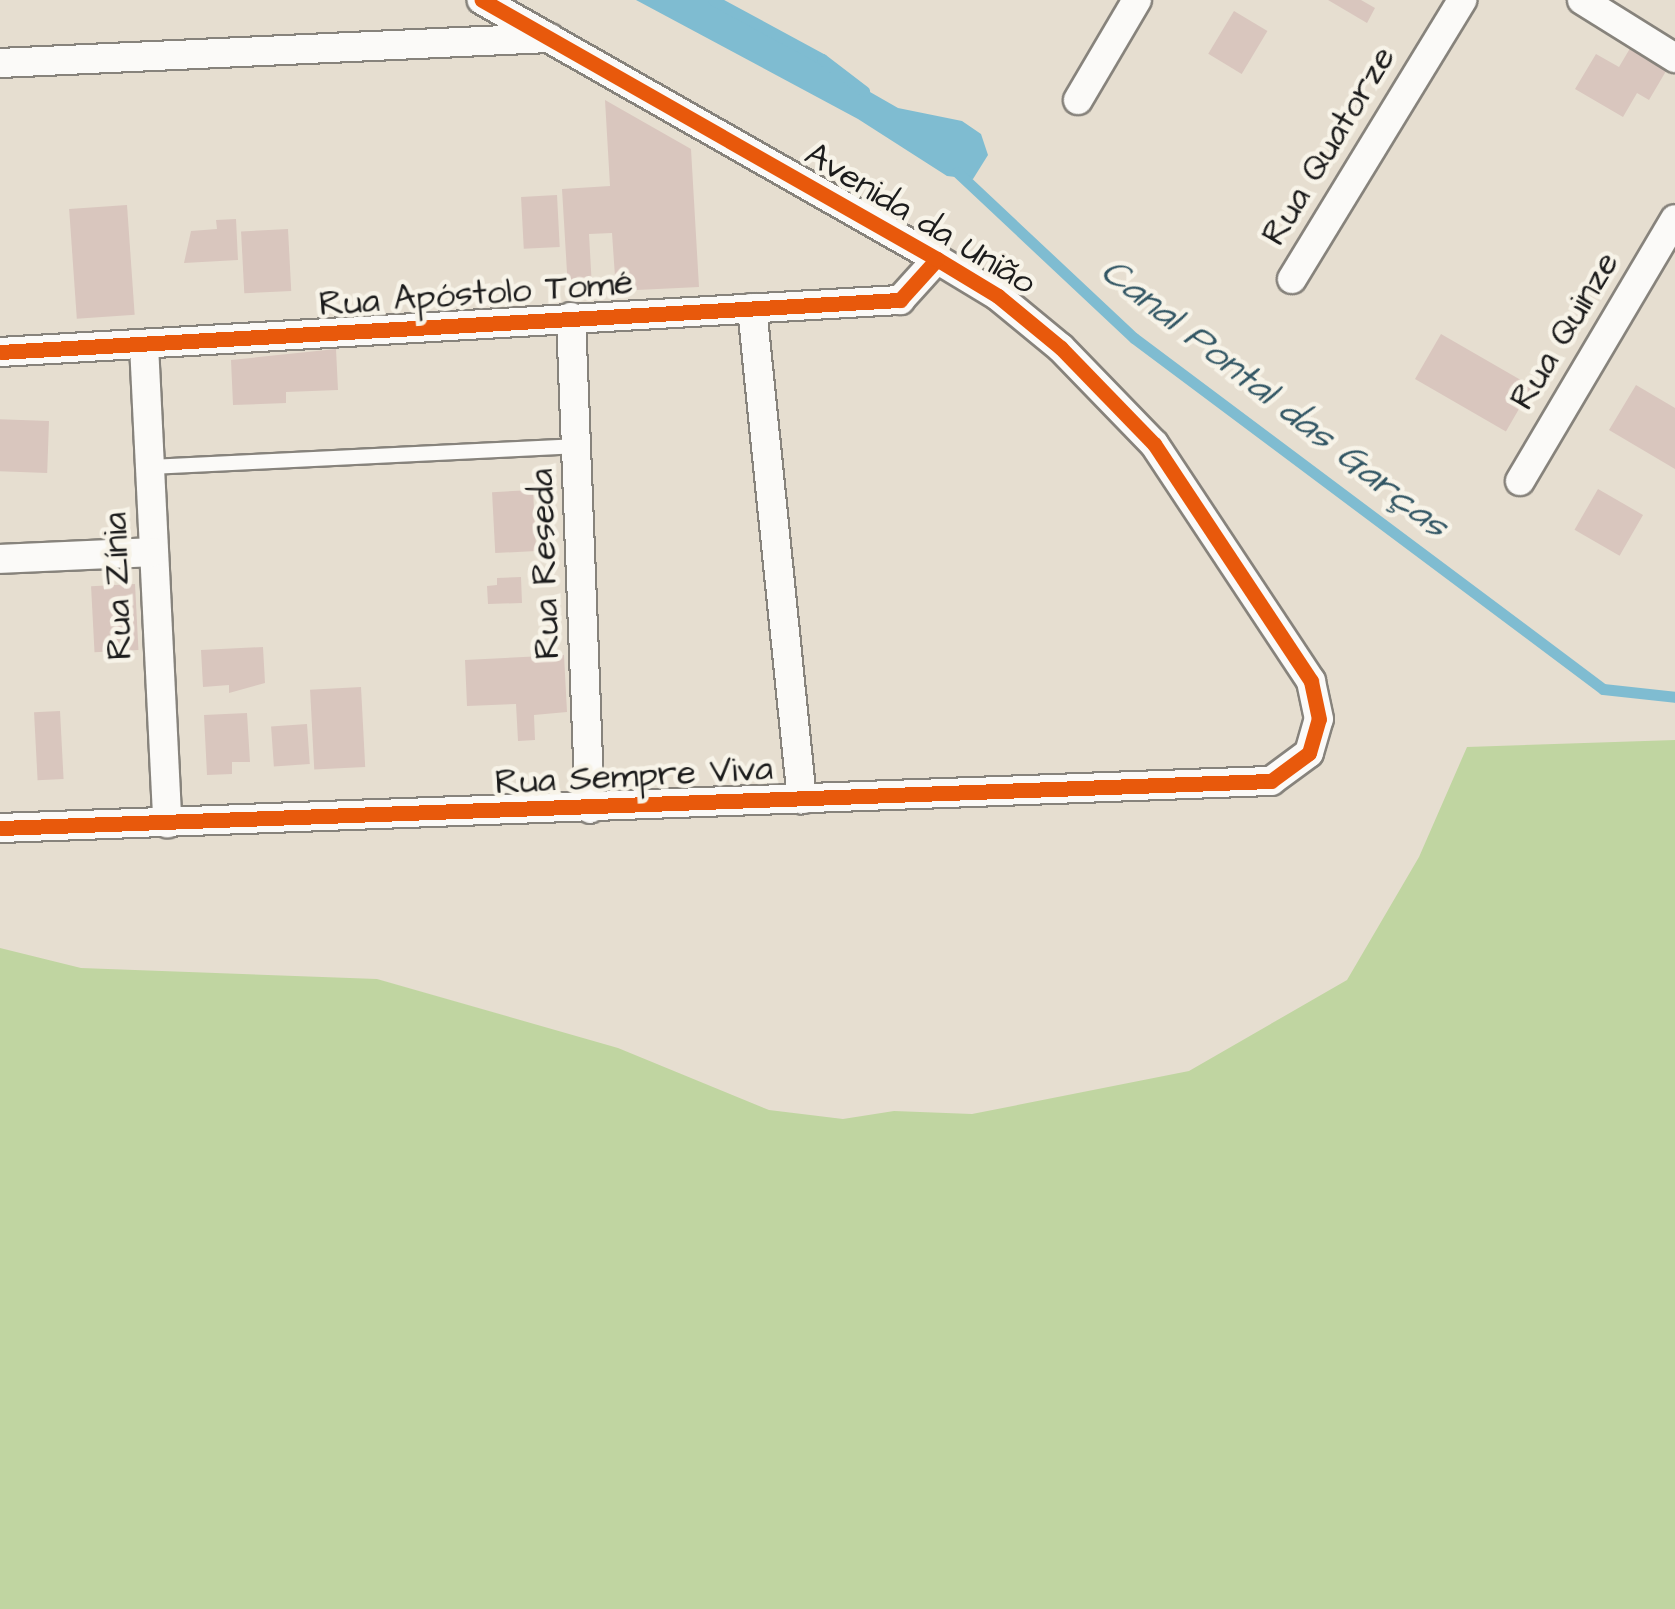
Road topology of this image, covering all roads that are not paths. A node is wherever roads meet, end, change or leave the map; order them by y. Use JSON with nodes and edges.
{"nodes":[{"id":1,"x":482,"y":0,"type":"edge"},
{"id":2,"x":1137,"y":0,"type":"edge"},
{"id":3,"x":1462,"y":0,"type":"edge"},
{"id":4,"x":1582,"y":0,"type":"edge"},
{"id":5,"x":551,"y":38,"type":"junction"},
{"id":6,"x":1673,"y":51,"type":"edge"},
{"id":7,"x":0,"y":63,"type":"edge"},
{"id":8,"x":1078,"y":100,"type":"dead end"},
{"id":9,"x":1675,"y":219,"type":"edge"},
{"id":10,"x":938,"y":259,"type":"junction"},
{"id":11,"x":1292,"y":279,"type":"dead end"},
{"id":12,"x":752,"y":308,"type":"junction"},
{"id":13,"x":572,"y":317,"type":"junction"},
{"id":14,"x":144,"y":345,"type":"junction"},
{"id":15,"x":0,"y":352,"type":"edge"},
{"id":16,"x":578,"y":446,"type":"junction"},
{"id":17,"x":152,"y":467,"type":"junction"},
{"id":18,"x":1520,"y":480,"type":"dead end"},
{"id":19,"x":152,"y":552,"type":"junction"},
{"id":20,"x":0,"y":559,"type":"edge"},
{"id":21,"x":1271,"y":781,"type":"joint"},
{"id":22,"x":802,"y":798,"type":"junction"},
{"id":23,"x":590,"y":810,"type":"junction"},
{"id":24,"x":167,"y":823,"type":"junction"},
{"id":25,"x":0,"y":828,"type":"edge"}],
"edges":[{"from":1,"to":5,"type":"street","name":"Avenida da União"},
{"from":2,"to":8,"type":"street"},
{"from":3,"to":11,"type":"street","name":"Rua Quatorze"},
{"from":4,"to":6,"type":"street"},
{"from":5,"to":7,"type":"street"},
{"from":5,"to":10,"type":"street","name":"Avenida da União"},
{"from":9,"to":18,"type":"street","name":"Rua Quinze"},
{"from":10,"to":12,"type":"street","name":"Rua Apóstolo Tomé"},
{"from":10,"to":21,"type":"street","name":"Avenida da União"},
{"from":12,"to":13,"type":"street","name":"Rua Apóstolo Tomé"},
{"from":12,"to":22,"type":"street"},
{"from":13,"to":14,"type":"street","name":"Rua Apóstolo Tomé"},
{"from":13,"to":16,"type":"street","name":"Rua Reseda"},
{"from":14,"to":15,"type":"street","name":"Rua Apóstolo Tomé"},
{"from":14,"to":17,"type":"street","name":"Rua Zínia"},
{"from":16,"to":17,"type":"lane"},
{"from":16,"to":23,"type":"street","name":"Rua Reseda"},
{"from":17,"to":19,"type":"street","name":"Rua Zínia"},
{"from":19,"to":20,"type":"street"},
{"from":19,"to":24,"type":"street","name":"Rua Zínia"},
{"from":21,"to":22,"type":"street","name":"Rua Sempre Viva"},
{"from":22,"to":23,"type":"street","name":"Rua Sempre Viva"},
{"from":23,"to":24,"type":"street","name":"Rua Sempre Viva"},
{"from":24,"to":25,"type":"street","name":"Rua Sempre Viva"}]}
